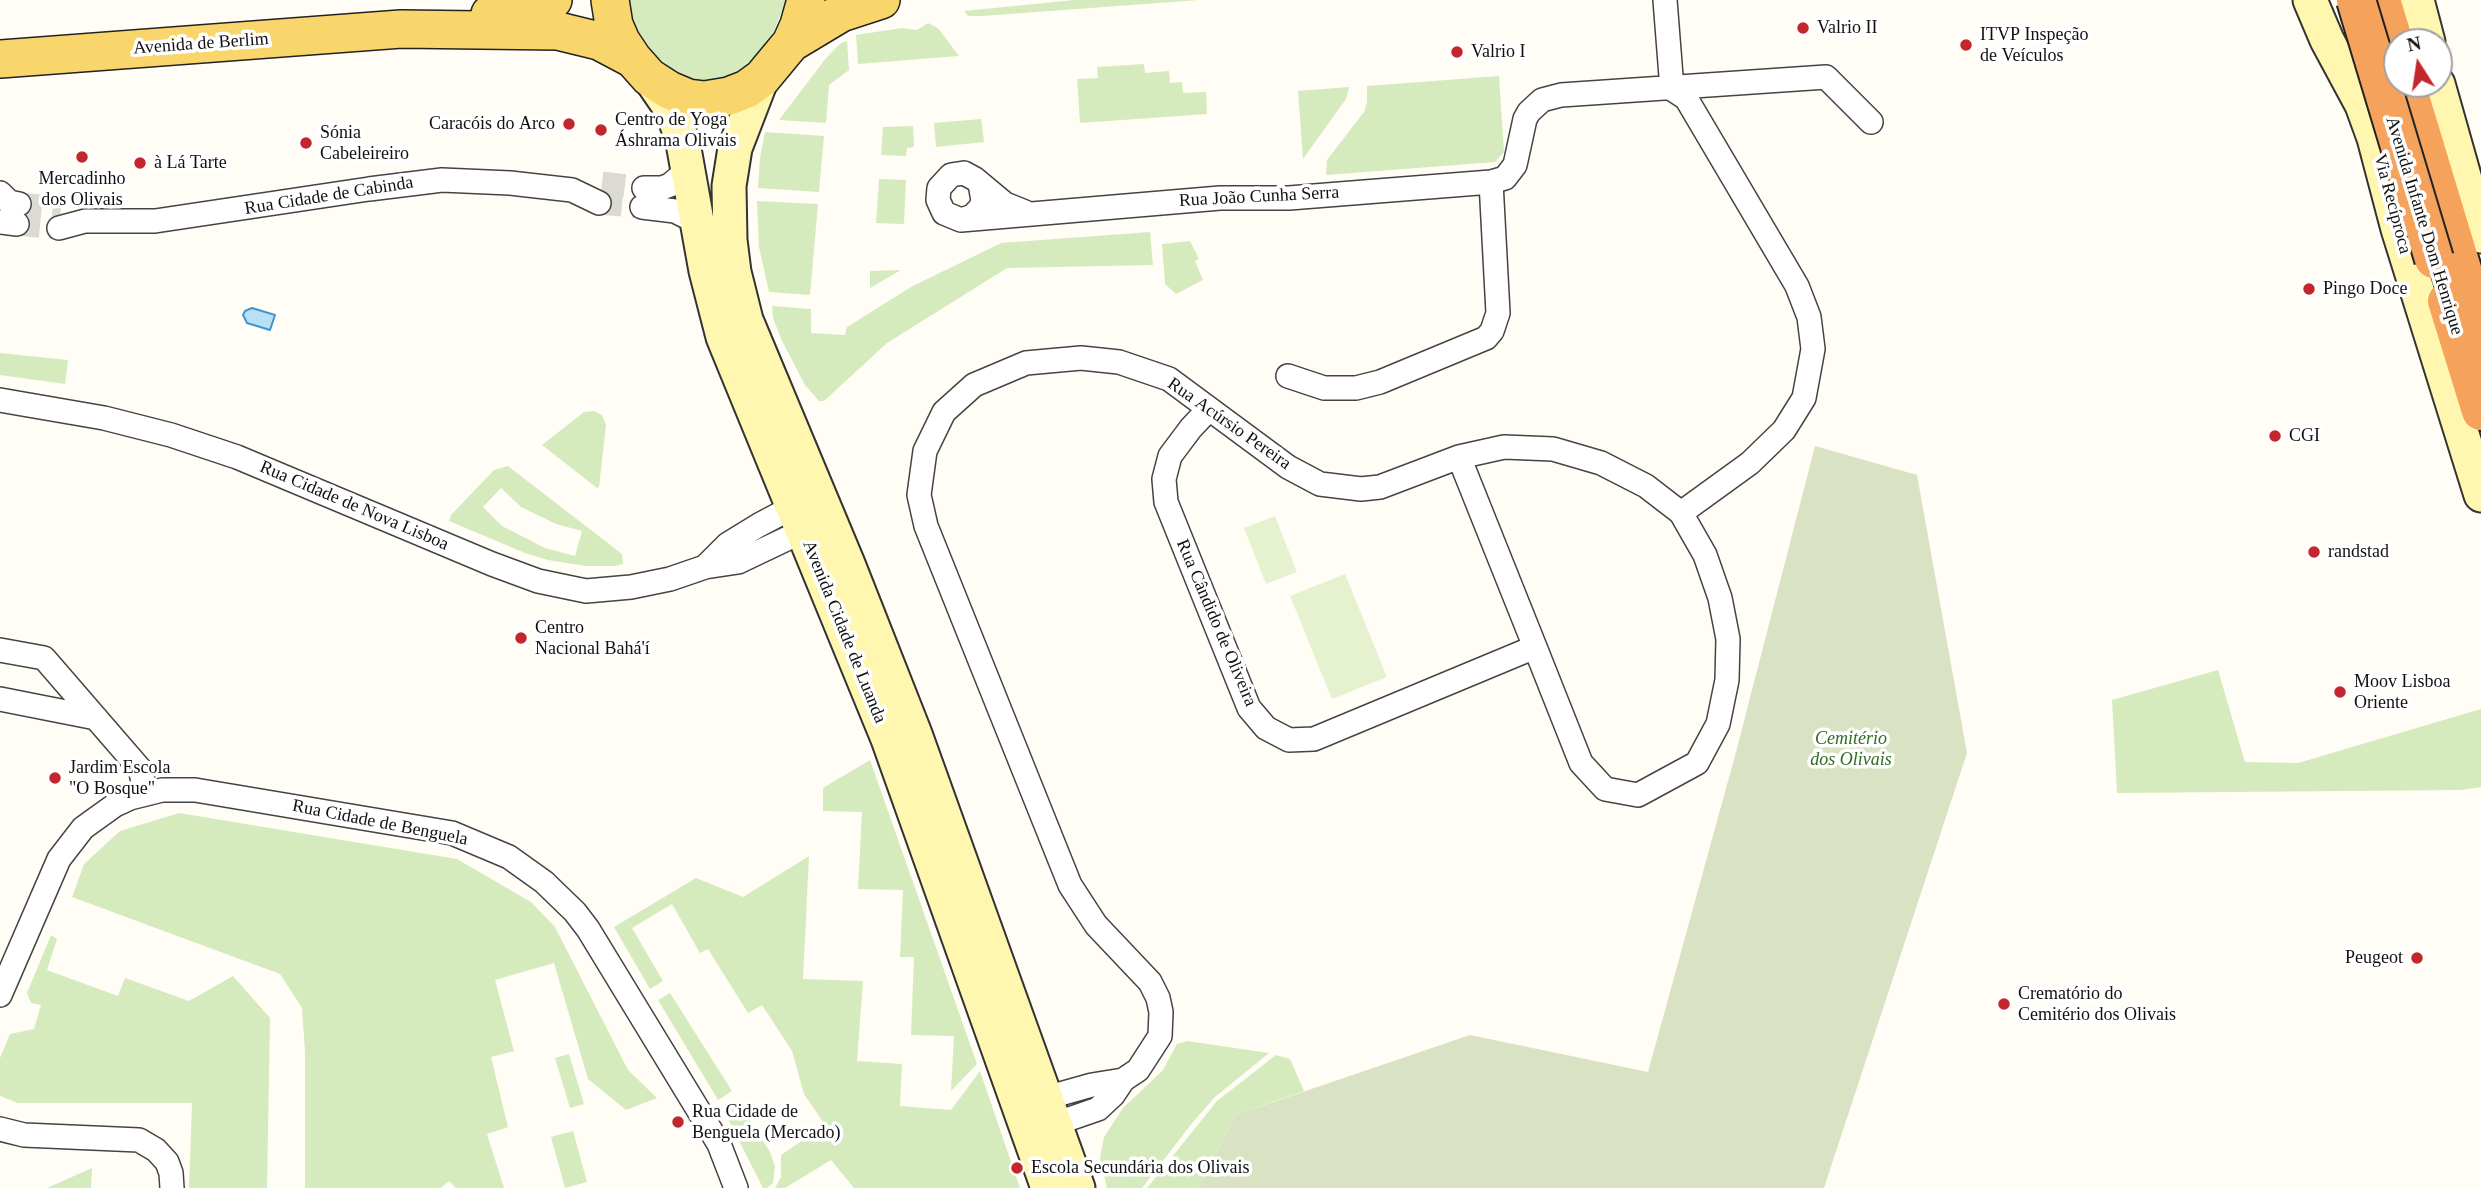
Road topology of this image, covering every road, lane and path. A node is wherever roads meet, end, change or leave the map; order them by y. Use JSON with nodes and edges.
{"nodes":[{"id":1,"x":554,"y":0,"type":"edge"},
{"id":2,"x":610,"y":0,"type":"edge"},
{"id":3,"x":806,"y":0,"type":"edge"},
{"id":4,"x":881,"y":0,"type":"edge"},
{"id":5,"x":1665,"y":0,"type":"edge"},
{"id":6,"x":2309,"y":0,"type":"edge"},
{"id":7,"x":2356,"y":0,"type":"edge"},
{"id":8,"x":2381,"y":0,"type":"edge"},
{"id":9,"x":2389,"y":28,"type":"edge"},
{"id":10,"x":401,"y":29,"type":"junction"},
{"id":11,"x":2327,"y":40,"type":"junction"},
{"id":12,"x":791,"y":43,"type":"junction"},
{"id":13,"x":0,"y":59,"type":"edge"},
{"id":14,"x":641,"y":68,"type":"junction"},
{"id":15,"x":2383,"y":72,"type":"edge"},
{"id":16,"x":762,"y":78,"type":"junction"},
{"id":17,"x":1672,"y":89,"type":"junction"},
{"id":18,"x":2410,"y":98,"type":"edge"},
{"id":19,"x":2440,"y":98,"type":"edge"},
{"id":20,"x":1871,"y":122,"type":"dead end"},
{"id":21,"x":688,"y":164,"type":"junction"},
{"id":22,"x":1491,"y":182,"type":"junction"},
{"id":23,"x":979,"y":183,"type":"junction"},
{"id":24,"x":601,"y":193,"type":"tunnel mouth"},
{"id":25,"x":1028,"y":213,"type":"junction"},
{"id":26,"x":60,"y":218,"type":"tunnel mouth"},
{"id":27,"x":961,"y":220,"type":"junction"},
{"id":28,"x":699,"y":225,"type":"junction"},
{"id":29,"x":2457,"y":249,"type":"edge"},
{"id":30,"x":2481,"y":332,"type":"edge"},
{"id":31,"x":1288,"y":376,"type":"dead end"},
{"id":32,"x":0,"y":400,"type":"edge"},
{"id":33,"x":1209,"y":409,"type":"junction"},
{"id":34,"x":2481,"y":411,"type":"edge"},
{"id":35,"x":1459,"y":457,"type":"junction"},
{"id":36,"x":2481,"y":495,"type":"edge"},
{"id":37,"x":1681,"y":513,"type":"junction"},
{"id":38,"x":807,"y":515,"type":"junction"},
{"id":39,"x":1535,"y":648,"type":"junction"},
{"id":40,"x":0,"y":650,"type":"edge"},
{"id":41,"x":0,"y":699,"type":"edge"},
{"id":42,"x":96,"y":718,"type":"junction"},
{"id":43,"x":146,"y":793,"type":"junction"},
{"id":44,"x":0,"y":995,"type":"edge"},
{"id":45,"x":1041,"y":1113,"type":"junction"},
{"id":46,"x":0,"y":1129,"type":"edge"},
{"id":47,"x":172,"y":1188,"type":"edge"},
{"id":48,"x":736,"y":1188,"type":"edge"},
{"id":49,"x":1048,"y":1188,"type":"edge"},
{"id":50,"x":1078,"y":1188,"type":"edge"}],
"edges":[{"from":1,"to":10,"type":"main road","name":"Avenida de Berlim"},
{"from":2,"to":14,"type":"main road"},
{"from":3,"to":12,"type":"main road"},
{"from":4,"to":12,"type":"main road"},
{"from":5,"to":17,"type":"street"},
{"from":6,"to":11,"type":"main road","name":"Via Recíproca"},
{"from":7,"to":29,"type":"highway","name":"Avenida Infante Dom Henrique","bridge":true},
{"from":8,"to":9,"type":"highway"},
{"from":10,"to":13,"type":"main road","name":"Avenida de Berlim"},
{"from":10,"to":14,"type":"main road","name":"Avenida de Berlim"},
{"from":11,"to":15,"type":"main road"},
{"from":11,"to":36,"type":"main road","name":"Via Recíproca"},
{"from":12,"to":16,"type":"main road"},
{"from":14,"to":16,"type":"main road","name":"Avenida de Berlim"},
{"from":14,"to":21,"type":"main road","name":"Avenida Cidade de Luanda"},
{"from":16,"to":38,"type":"main road","name":"Avenida Cidade de Luanda"},
{"from":17,"to":20,"type":"street"},
{"from":17,"to":22,"type":"street"},
{"from":17,"to":37,"type":"street"},
{"from":18,"to":29,"type":"highway","name":"Avenida Infante Dom Henrique"},
{"from":19,"to":29,"type":"main road"},
{"from":21,"to":28,"type":"main road","name":"Avenida Cidade de Luanda"},
{"from":21,"to":28,"type":"street"},
{"from":22,"to":25,"type":"street","name":"Rua João Cunha Serra"},
{"from":22,"to":31,"type":"street"},
{"from":23,"to":25,"type":"street"},
{"from":23,"to":27,"type":"street"},
{"from":23,"to":27,"type":"street"},
{"from":24,"to":26,"type":"street","name":"Rua Cidade de Cabinda"},
{"from":25,"to":27,"type":"street","name":"Rua João Cunha Serra"},
{"from":28,"to":38,"type":"main road","name":"Avenida Cidade de Luanda"},
{"from":29,"to":30,"type":"highway","name":"Avenida Infante Dom Henrique"},
{"from":29,"to":34,"type":"highway","name":"Avenida Infante Dom Henrique"},
{"from":32,"to":38,"type":"street","name":"Rua Cidade de Nova Lisboa"},
{"from":33,"to":35,"type":"street","name":"Rua Acúrsio Pereira"},
{"from":33,"to":39,"type":"street","name":"Rua Cândido de Oliveira"},
{"from":33,"to":45,"type":"street","name":"Rua Acúrsio Pereira"},
{"from":35,"to":37,"type":"street","name":"Rua Acúrsio Pereira"},
{"from":35,"to":39,"type":"street"},
{"from":37,"to":39,"type":"street","name":"Rua Acúrsio Pereira"},
{"from":38,"to":45,"type":"main road","name":"Avenida Cidade de Luanda"},
{"from":40,"to":42,"type":"street"},
{"from":41,"to":42,"type":"street"},
{"from":42,"to":43,"type":"street"},
{"from":43,"to":44,"type":"street","name":"Rua Cidade de Benguela"},
{"from":43,"to":48,"type":"street","name":"Rua Cidade de Benguela"},
{"from":45,"to":49,"type":"main road","name":"Avenida Cidade de Luanda"},
{"from":45,"to":50,"type":"main road","name":"Avenida Cidade de Luanda"},
{"from":46,"to":47,"type":"street"}]}
